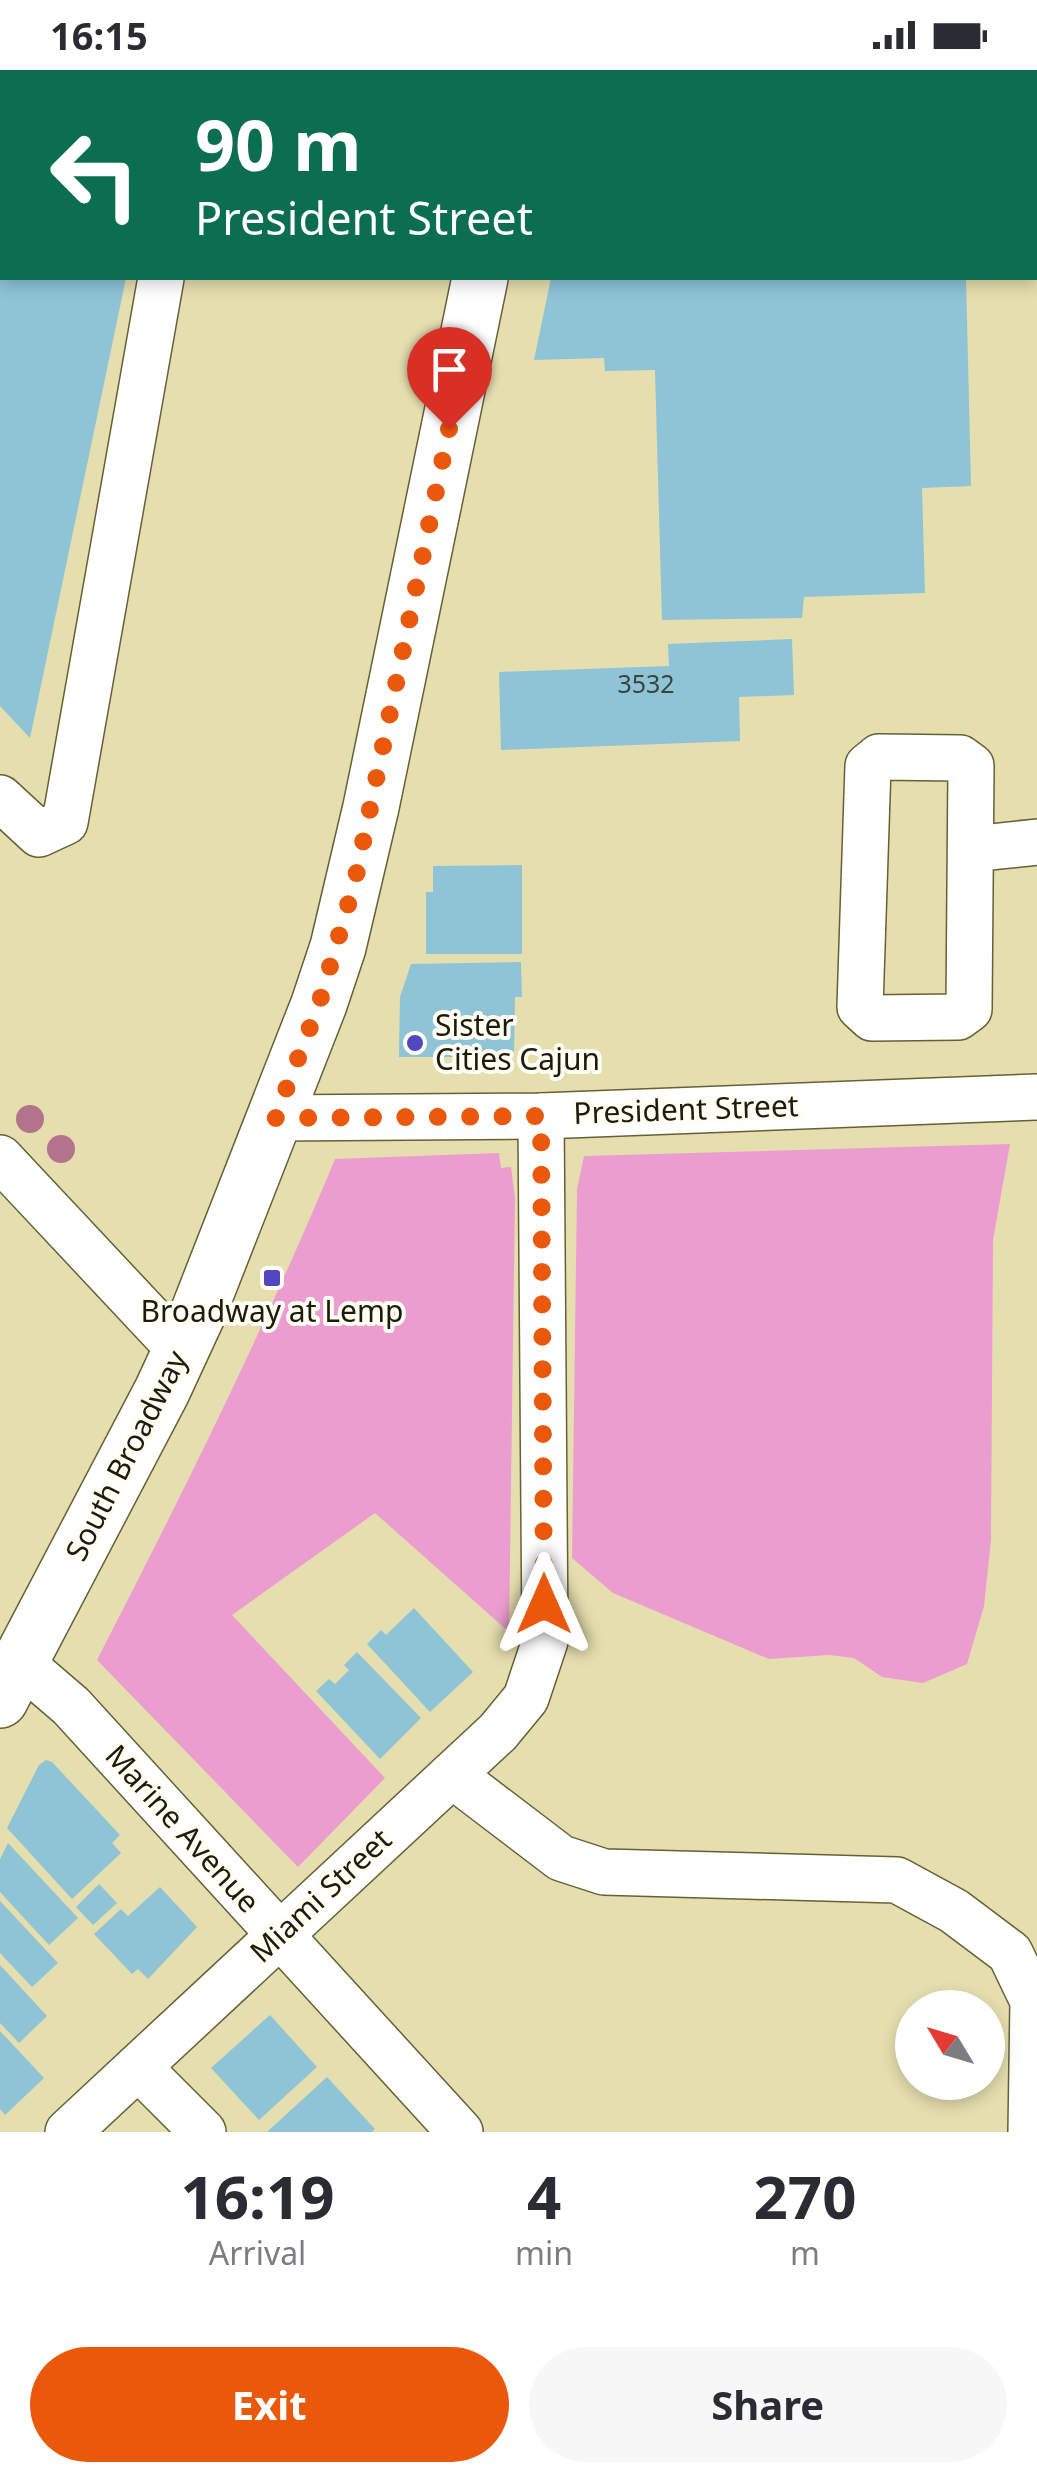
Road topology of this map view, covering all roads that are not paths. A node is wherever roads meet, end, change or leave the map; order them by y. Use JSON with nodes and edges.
{"nodes":[{"id":1,"x":162,"y":280,"type":"edge"},
{"id":2,"x":480,"y":280,"type":"edge"},
{"id":3,"x":0,"y":798,"type":"edge"},
{"id":4,"x":1037,"y":842,"type":"edge"},
{"id":5,"x":972,"y":849,"type":"junction"},
{"id":6,"x":1037,"y":1097,"type":"edge"},
{"id":7,"x":541,"y":1116,"type":"junction"},
{"id":8,"x":275,"y":1118,"type":"junction"},
{"id":9,"x":0,"y":1158,"type":"edge"},
{"id":10,"x":180,"y":1351,"type":"junction"},
{"id":11,"x":9,"y":1683,"type":"edge"},
{"id":12,"x":452,"y":1775,"type":"junction"},
{"id":13,"x":279,"y":1935,"type":"junction"},
{"id":14,"x":138,"y":2066,"type":"junction"},
{"id":15,"x":68,"y":2132,"type":"edge"},
{"id":16,"x":202,"y":2132,"type":"edge"},
{"id":17,"x":460,"y":2132,"type":"edge"},
{"id":18,"x":1031,"y":2132,"type":"edge"}],
"edges":[{"from":1,"to":3,"type":"street"},
{"from":2,"to":8,"type":"main road","name":"South Broadway"},
{"from":4,"to":5,"type":"street"},
{"from":5,"to":5,"type":"street"},
{"from":6,"to":7,"type":"street","name":"President Street"},
{"from":7,"to":8,"type":"street","name":"President Street"},
{"from":7,"to":12,"type":"street","name":"Miami Street"},
{"from":8,"to":10,"type":"main road","name":"South Broadway"},
{"from":9,"to":10,"type":"street"},
{"from":10,"to":11,"type":"main road","name":"South Broadway"},
{"from":11,"to":13,"type":"street","name":"Marine Avenue"},
{"from":12,"to":13,"type":"street","name":"Miami Street"},
{"from":12,"to":18,"type":"street"},
{"from":13,"to":14,"type":"street","name":"Miami Street"},
{"from":13,"to":17,"type":"street","name":"Marine Avenue"},
{"from":14,"to":15,"type":"street","name":"Miami Street"},
{"from":14,"to":16,"type":"street"}]}
